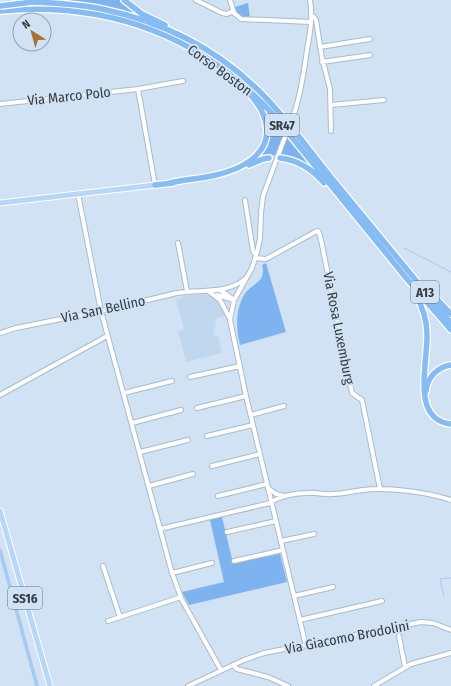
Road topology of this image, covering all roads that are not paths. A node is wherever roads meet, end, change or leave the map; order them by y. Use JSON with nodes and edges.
{"nodes":[{"id":1,"x":16,"y":0,"type":"edge"},
{"id":2,"x":67,"y":0,"type":"edge"},
{"id":3,"x":124,"y":0,"type":"edge"},
{"id":4,"x":196,"y":0,"type":"edge"},
{"id":5,"x":230,"y":0,"type":"edge"},
{"id":6,"x":310,"y":0,"type":"edge"},
{"id":7,"x":33,"y":2,"type":"junction"},
{"id":8,"x":0,"y":6,"type":"edge"},
{"id":9,"x":15,"y":6,"type":"dead end"},
{"id":10,"x":0,"y":11,"type":"edge"},
{"id":11,"x":233,"y":11,"type":"junction"},
{"id":12,"x":312,"y":16,"type":"junction"},
{"id":13,"x":311,"y":22,"type":"junction"},
{"id":14,"x":370,"y":39,"type":"dead end"},
{"id":15,"x":200,"y":45,"type":"junction"},
{"id":16,"x":320,"y":47,"type":"junction"},
{"id":17,"x":370,"y":55,"type":"dead end"},
{"id":18,"x":322,"y":62,"type":"junction"},
{"id":19,"x":183,"y":82,"type":"dead end"},
{"id":20,"x":243,"y":84,"type":"junction"},
{"id":21,"x":138,"y":89,"type":"junction"},
{"id":22,"x":384,"y":100,"type":"dead end"},
{"id":23,"x":0,"y":104,"type":"edge"},
{"id":24,"x":331,"y":105,"type":"junction"},
{"id":25,"x":331,"y":132,"type":"dead end"},
{"id":26,"x":269,"y":158,"type":"dead end"},
{"id":27,"x":280,"y":158,"type":"dead end"},
{"id":28,"x":170,"y":183,"type":"junction"},
{"id":29,"x":155,"y":185,"type":"junction"},
{"id":30,"x":78,"y":194,"type":"junction"},
{"id":31,"x":245,"y":200,"type":"dead end"},
{"id":32,"x":0,"y":203,"type":"edge"},
{"id":33,"x":348,"y":206,"type":"junction"},
{"id":34,"x":251,"y":239,"type":"junction"},
{"id":35,"x":260,"y":239,"type":"junction"},
{"id":36,"x":178,"y":243,"type":"dead end"},
{"id":37,"x":256,"y":257,"type":"junction"},
{"id":38,"x":399,"y":260,"type":"junction"},
{"id":39,"x":246,"y":278,"type":"junction"},
{"id":40,"x":407,"y":279,"type":"junction"},
{"id":41,"x":220,"y":290,"type":"junction"},
{"id":42,"x":187,"y":291,"type":"junction"},
{"id":43,"x":207,"y":291,"type":"junction"},
{"id":44,"x":214,"y":295,"type":"junction"},
{"id":45,"x":234,"y":300,"type":"junction"},
{"id":46,"x":101,"y":311,"type":"junction"},
{"id":47,"x":451,"y":314,"type":"edge"},
{"id":48,"x":230,"y":320,"type":"junction"},
{"id":49,"x":451,"y":323,"type":"edge"},
{"id":50,"x":451,"y":330,"type":"edge"},
{"id":51,"x":0,"y":333,"type":"edge"},
{"id":52,"x":107,"y":336,"type":"junction"},
{"id":53,"x":451,"y":365,"type":"edge"},
{"id":54,"x":240,"y":366,"type":"junction"},
{"id":55,"x":190,"y":377,"type":"dead end"},
{"id":56,"x":172,"y":381,"type":"dead end"},
{"id":57,"x":124,"y":393,"type":"junction"},
{"id":58,"x":0,"y":395,"type":"edge"},
{"id":59,"x":246,"y":396,"type":"junction"},
{"id":60,"x":284,"y":406,"type":"dead end"},
{"id":61,"x":197,"y":408,"type":"dead end"},
{"id":62,"x":181,"y":410,"type":"dead end"},
{"id":63,"x":251,"y":415,"type":"junction"},
{"id":64,"x":132,"y":423,"type":"junction"},
{"id":65,"x":451,"y":423,"type":"edge"},
{"id":66,"x":253,"y":425,"type":"junction"},
{"id":67,"x":207,"y":436,"type":"dead end"},
{"id":68,"x":188,"y":440,"type":"dead end"},
{"id":69,"x":140,"y":452,"type":"junction"},
{"id":70,"x":260,"y":454,"type":"junction"},
{"id":71,"x":212,"y":466,"type":"dead end"},
{"id":72,"x":193,"y":474,"type":"dead end"},
{"id":73,"x":149,"y":486,"type":"junction"},
{"id":74,"x":268,"y":486,"type":"junction"},
{"id":75,"x":380,"y":489,"type":"junction"},
{"id":76,"x":275,"y":494,"type":"junction"},
{"id":77,"x":218,"y":496,"type":"dead end"},
{"id":78,"x":270,"y":496,"type":"junction"},
{"id":79,"x":287,"y":496,"type":"junction"},
{"id":80,"x":451,"y":500,"type":"edge"},
{"id":81,"x":272,"y":501,"type":"junction"},
{"id":82,"x":0,"y":511,"type":"edge"},
{"id":83,"x":276,"y":521,"type":"junction"},
{"id":84,"x":160,"y":528,"type":"junction"},
{"id":85,"x":227,"y":532,"type":"dead end"},
{"id":86,"x":314,"y":534,"type":"dead end"},
{"id":87,"x":281,"y":541,"type":"junction"},
{"id":88,"x":283,"y":550,"type":"junction"},
{"id":89,"x":234,"y":561,"type":"dead end"},
{"id":90,"x":212,"y":562,"type":"dead end"},
{"id":91,"x":103,"y":566,"type":"dead end"},
{"id":92,"x":172,"y":573,"type":"junction"},
{"id":93,"x":333,"y":587,"type":"dead end"},
{"id":94,"x":294,"y":596,"type":"junction"},
{"id":95,"x":181,"y":598,"type":"junction"},
{"id":96,"x":382,"y":601,"type":"dead end"},
{"id":97,"x":120,"y":617,"type":"junction"},
{"id":98,"x":300,"y":620,"type":"junction"},
{"id":99,"x":108,"y":621,"type":"dead end"},
{"id":100,"x":451,"y":630,"type":"edge"},
{"id":101,"x":400,"y":636,"type":"dead end"},
{"id":102,"x":306,"y":646,"type":"junction"},
{"id":103,"x":451,"y":653,"type":"edge"},
{"id":104,"x":233,"y":664,"type":"junction"},
{"id":105,"x":406,"y":667,"type":"junction"},
{"id":106,"x":221,"y":670,"type":"junction"},
{"id":107,"x":50,"y":686,"type":"edge"},
{"id":108,"x":188,"y":686,"type":"edge"},
{"id":109,"x":288,"y":686,"type":"edge"},
{"id":110,"x":374,"y":686,"type":"edge"}],
"edges":[{"from":1,"to":9,"type":"street"},
{"from":2,"to":7,"type":"highway","number":"SR47"},
{"from":3,"to":15,"type":"highway","number":"SR47"},
{"from":4,"to":11,"type":"street"},
{"from":5,"to":11,"type":"street"},
{"from":6,"to":12,"type":"street"},
{"from":7,"to":8,"type":"highway","name":"Corso Boston","number":"SR47","bridge":true},
{"from":7,"to":15,"type":"highway","name":"Corso Boston","number":"SR47"},
{"from":10,"to":20,"type":"highway","name":"Corso Boston","number":"SR47"},
{"from":11,"to":13,"type":"street"},
{"from":12,"to":13,"type":"street"},
{"from":12,"to":16,"type":"street"},
{"from":13,"to":35,"type":"street","bridge":true},
{"from":14,"to":16,"type":"street"},
{"from":15,"to":38,"type":"highway","name":"Corso Boston","number":"SR47"},
{"from":16,"to":18,"type":"street"},
{"from":17,"to":18,"type":"street"},
{"from":18,"to":24,"type":"street"},
{"from":19,"to":21,"type":"street","name":"Via Marco Polo"},
{"from":20,"to":28,"type":"highway"},
{"from":20,"to":33,"type":"highway","name":"Corso Boston","number":"SR47"},
{"from":21,"to":23,"type":"street","name":"Via Marco Polo"},
{"from":21,"to":29,"type":"street"},
{"from":22,"to":24,"type":"street"},
{"from":24,"to":25,"type":"street"},
{"from":26,"to":28,"type":"highway"},
{"from":27,"to":33,"type":"highway"},
{"from":28,"to":29,"type":"highway"},
{"from":29,"to":30,"type":"main road"},
{"from":30,"to":32,"type":"main road"},
{"from":30,"to":46,"type":"street"},
{"from":31,"to":34,"type":"street"},
{"from":33,"to":40,"type":"highway","name":"Corso Boston","number":"SR47"},
{"from":34,"to":35,"type":"street"},
{"from":34,"to":37,"type":"street"},
{"from":35,"to":37,"type":"street"},
{"from":36,"to":42,"type":"street"},
{"from":37,"to":39,"type":"street"},
{"from":37,"to":75,"type":"street","name":"Via Rosa Luxemburg"},
{"from":38,"to":47,"type":"highway"},
{"from":38,"to":49,"type":"highway","number":"A13"},
{"from":39,"to":41,"type":"street","name":"Via San Bellino"},
{"from":39,"to":45,"type":"street","name":"Via San Bellino"},
{"from":40,"to":50,"type":"highway","number":"A13"},
{"from":40,"to":65,"type":"highway"},
{"from":41,"to":43,"type":"street","name":"Via San Bellino"},
{"from":41,"to":45,"type":"street"},
{"from":42,"to":43,"type":"street","name":"Via San Bellino"},
{"from":42,"to":46,"type":"street","name":"Via San Bellino"},
{"from":43,"to":44,"type":"street","name":"Via San Bellino"},
{"from":44,"to":45,"type":"street","name":"Via San Bellino"},
{"from":44,"to":48,"type":"street","name":"Via San Bellino"},
{"from":45,"to":48,"type":"street","name":"Via San Bellino"},
{"from":46,"to":51,"type":"street","name":"Via San Bellino"},
{"from":46,"to":52,"type":"street"},
{"from":48,"to":54,"type":"street","name":"Via San Bellino"},
{"from":52,"to":57,"type":"street"},
{"from":52,"to":58,"type":"street"},
{"from":53,"to":65,"type":"highway"},
{"from":54,"to":55,"type":"street"},
{"from":54,"to":59,"type":"street","name":"Via San Bellino"},
{"from":56,"to":57,"type":"street"},
{"from":57,"to":64,"type":"street"},
{"from":59,"to":61,"type":"street"},
{"from":59,"to":63,"type":"street","name":"Via San Bellino"},
{"from":60,"to":63,"type":"street"},
{"from":62,"to":64,"type":"street"},
{"from":63,"to":66,"type":"street","name":"Via San Bellino"},
{"from":64,"to":69,"type":"street"},
{"from":66,"to":67,"type":"street"},
{"from":66,"to":70,"type":"street","name":"Via San Bellino"},
{"from":68,"to":69,"type":"street"},
{"from":69,"to":73,"type":"street"},
{"from":70,"to":71,"type":"street"},
{"from":70,"to":74,"type":"street","name":"Via San Bellino"},
{"from":72,"to":73,"type":"street"},
{"from":73,"to":84,"type":"street"},
{"from":74,"to":76,"type":"street"},
{"from":74,"to":77,"type":"street"},
{"from":74,"to":78,"type":"street","name":"Via San Bellino"},
{"from":75,"to":79,"type":"street"},
{"from":75,"to":80,"type":"street"},
{"from":76,"to":78,"type":"street"},
{"from":76,"to":79,"type":"street"},
{"from":78,"to":81,"type":"street","name":"Via San Bellino"},
{"from":79,"to":81,"type":"street"},
{"from":81,"to":83,"type":"street","name":"Via San Bellino"},
{"from":81,"to":84,"type":"street"},
{"from":82,"to":107,"type":"main road","number":"SS16"},
{"from":83,"to":85,"type":"street"},
{"from":83,"to":87,"type":"street","name":"Via San Bellino"},
{"from":84,"to":92,"type":"street"},
{"from":86,"to":87,"type":"street"},
{"from":87,"to":88,"type":"street","name":"Via San Bellino"},
{"from":88,"to":89,"type":"street"},
{"from":88,"to":94,"type":"street","name":"Via San Bellino"},
{"from":90,"to":92,"type":"street"},
{"from":91,"to":97,"type":"street"},
{"from":92,"to":95,"type":"street"},
{"from":93,"to":94,"type":"street"},
{"from":94,"to":98,"type":"street","name":"Via San Bellino"},
{"from":95,"to":97,"type":"street"},
{"from":95,"to":106,"type":"street"},
{"from":96,"to":98,"type":"street"},
{"from":97,"to":99,"type":"street"},
{"from":98,"to":102,"type":"street","name":"Via San Bellino"},
{"from":100,"to":102,"type":"street","name":"Via Giacomo Brodolini"},
{"from":101,"to":105,"type":"street"},
{"from":102,"to":104,"type":"street","name":"Via Giacomo Brodolini"},
{"from":103,"to":105,"type":"street"},
{"from":104,"to":106,"type":"street","name":"Via Giacomo Brodolini"},
{"from":104,"to":109,"type":"street"},
{"from":105,"to":110,"type":"street"},
{"from":106,"to":108,"type":"street","name":"Via Giacomo Brodolini"}]}
